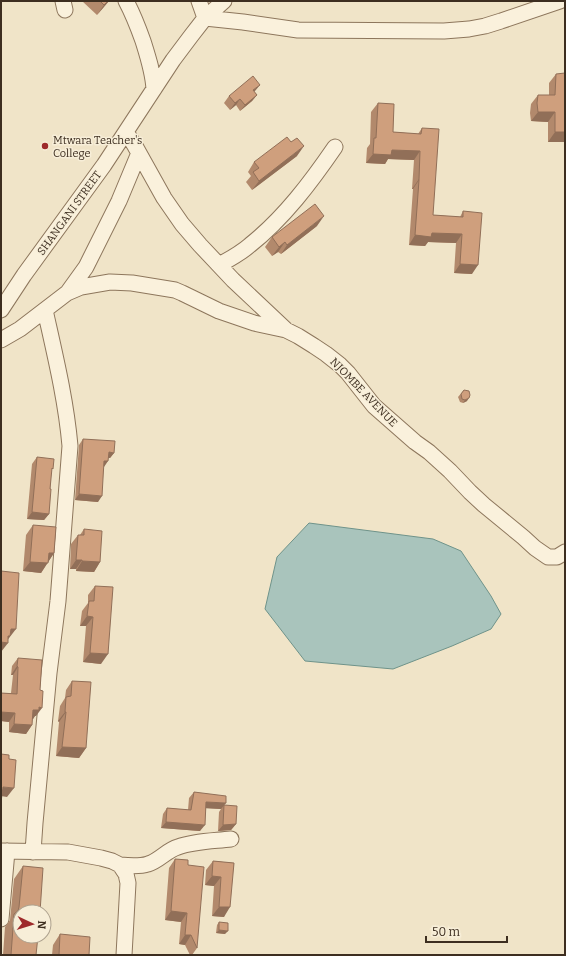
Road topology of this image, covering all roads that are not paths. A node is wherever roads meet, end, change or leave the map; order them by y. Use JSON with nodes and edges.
{"nodes":[{"id":1,"x":126,"y":1,"type":"edge"},
{"id":2,"x":199,"y":1,"type":"edge"},
{"id":3,"x":224,"y":1,"type":"edge"},
{"id":4,"x":560,"y":1,"type":"edge"},
{"id":5,"x":205,"y":18,"type":"junction"},
{"id":6,"x":154,"y":89,"type":"junction"},
{"id":7,"x":126,"y":132,"type":"junction"},
{"id":8,"x":336,"y":147,"type":"dead end"},
{"id":9,"x":139,"y":153,"type":"junction"},
{"id":10,"x":219,"y":266,"type":"junction"},
{"id":11,"x":67,"y":293,"type":"junction"},
{"id":12,"x":1,"y":310,"type":"edge"},
{"id":13,"x":45,"y":310,"type":"junction"},
{"id":14,"x":286,"y":330,"type":"junction"},
{"id":15,"x":1,"y":340,"type":"edge"},
{"id":16,"x":565,"y":552,"type":"edge"},
{"id":17,"x":230,"y":839,"type":"dead end"},
{"id":18,"x":4,"y":851,"type":"edge"},
{"id":19,"x":33,"y":852,"type":"junction"},
{"id":20,"x":120,"y":865,"type":"junction"},
{"id":21,"x":1,"y":919,"type":"edge"},
{"id":22,"x":124,"y":955,"type":"edge"}],
"edges":[{"from":1,"to":6,"type":"street"},
{"from":2,"to":5,"type":"street"},
{"from":3,"to":5,"type":"street","name":"SHANGANI STREET"},
{"from":4,"to":5,"type":"street"},
{"from":5,"to":6,"type":"street","name":"SHANGANI STREET"},
{"from":6,"to":7,"type":"street","name":"SHANGANI STREET"},
{"from":7,"to":9,"type":"street"},
{"from":7,"to":12,"type":"street","name":"SHANGANI STREET"},
{"from":8,"to":10,"type":"street"},
{"from":9,"to":10,"type":"street"},
{"from":9,"to":11,"type":"street"},
{"from":10,"to":14,"type":"street"},
{"from":11,"to":13,"type":"street","name":"NJOMBE AVENUE"},
{"from":11,"to":14,"type":"street","name":"NJOMBE AVENUE"},
{"from":13,"to":15,"type":"street","name":"NJOMBE AVENUE"},
{"from":13,"to":19,"type":"street"},
{"from":14,"to":16,"type":"street","name":"NJOMBE AVENUE"},
{"from":17,"to":20,"type":"street"},
{"from":18,"to":19,"type":"street"},
{"from":18,"to":21,"type":"street"},
{"from":19,"to":20,"type":"street"},
{"from":20,"to":22,"type":"street"}]}
